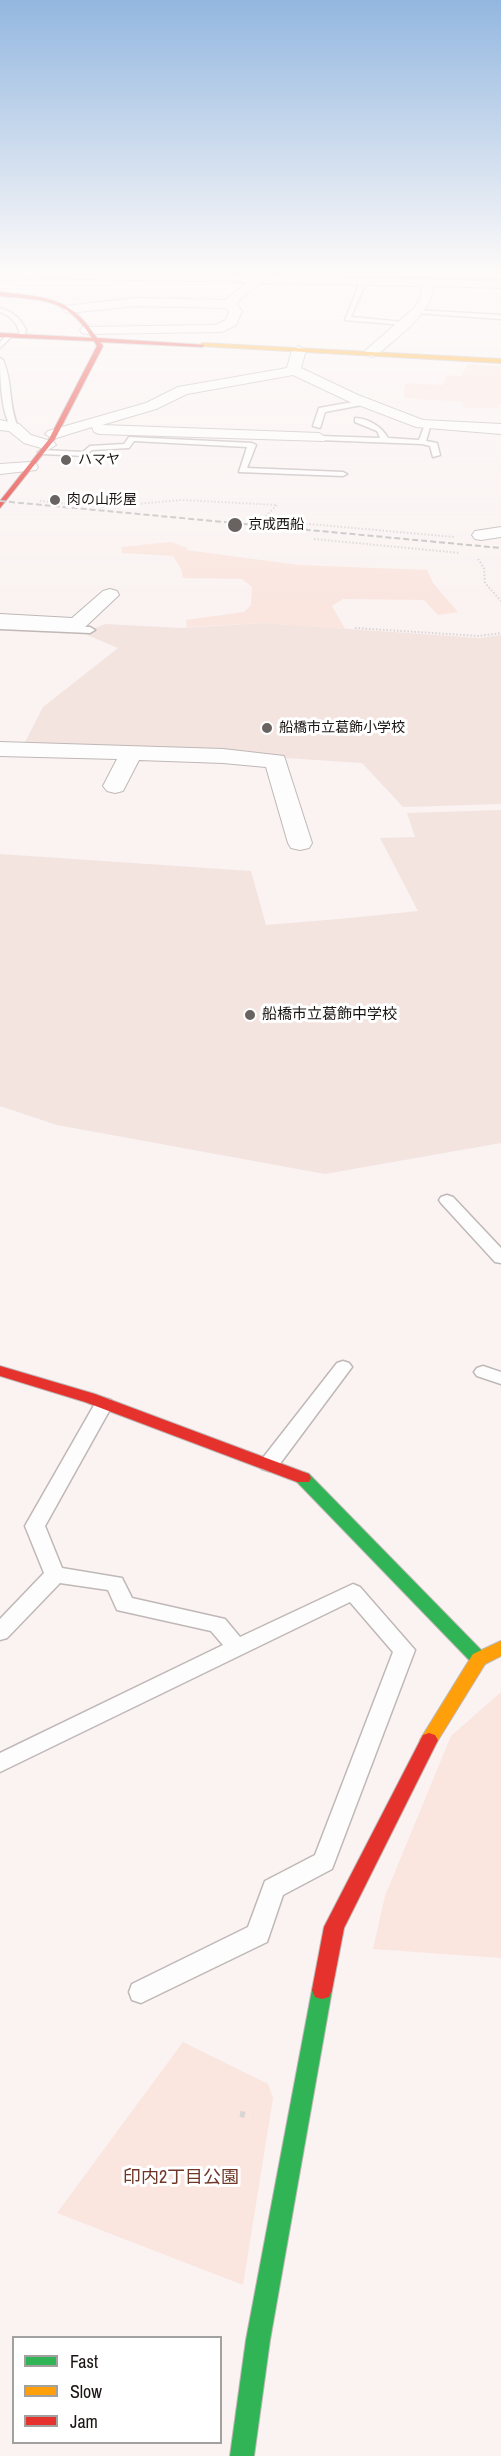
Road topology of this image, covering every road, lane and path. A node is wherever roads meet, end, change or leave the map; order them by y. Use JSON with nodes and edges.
{"nodes":[{"id":1,"x":5,"y":383,"type":"edge"},
{"id":2,"x":80,"y":383,"type":"edge"},
{"id":3,"x":227,"y":383,"type":"edge"},
{"id":4,"x":321,"y":383,"type":"edge"},
{"id":5,"x":364,"y":402,"type":"junction"},
{"id":6,"x":358,"y":420,"type":"dead end"},
{"id":7,"x":7,"y":426,"type":"edge"},
{"id":8,"x":428,"y":426,"type":"junction"},
{"id":9,"x":79,"y":427,"type":"junction"},
{"id":10,"x":501,"y":429,"type":"edge"},
{"id":11,"x":318,"y":432,"type":"junction"},
{"id":12,"x":385,"y":440,"type":"junction"},
{"id":13,"x":422,"y":442,"type":"junction"},
{"id":14,"x":48,"y":444,"type":"junction"},
{"id":15,"x":436,"y":455,"type":"dead end"},
{"id":16,"x":30,"y":467,"type":"junction"},
{"id":17,"x":0,"y":469,"type":"edge"},
{"id":18,"x":343,"y":474,"type":"dead end"},
{"id":19,"x":39,"y":501,"type":"dead end"},
{"id":20,"x":0,"y":506,"type":"edge"},
{"id":21,"x":501,"y":532,"type":"edge"},
{"id":22,"x":481,"y":535,"type":"joint"},
{"id":23,"x":314,"y":539,"type":"dead end"},
{"id":24,"x":463,"y":553,"type":"dead end"},
{"id":25,"x":483,"y":555,"type":"dead end"},
{"id":26,"x":110,"y":595,"type":"dead end"},
{"id":27,"x":501,"y":601,"type":"edge"},
{"id":28,"x":0,"y":620,"type":"edge"},
{"id":29,"x":0,"y":626,"type":"edge"},
{"id":30,"x":355,"y":627,"type":"dead end"},
{"id":31,"x":90,"y":630,"type":"dead end"},
{"id":32,"x":501,"y":633,"type":"edge"},
{"id":33,"x":0,"y":749,"type":"edge"},
{"id":34,"x":130,"y":754,"type":"junction"},
{"id":35,"x":115,"y":786,"type":"dead end"},
{"id":36,"x":300,"y":843,"type":"dead end"},
{"id":37,"x":447,"y":1200,"type":"dead end"},
{"id":38,"x":501,"y":1258,"type":"edge"},
{"id":39,"x":343,"y":1367,"type":"dead end"},
{"id":40,"x":0,"y":1371,"type":"edge"},
{"id":41,"x":483,"y":1372,"type":"dead end"},
{"id":42,"x":501,"y":1378,"type":"edge"},
{"id":43,"x":104,"y":1404,"type":"junction"},
{"id":44,"x":269,"y":1464,"type":"junction"},
{"id":45,"x":55,"y":1575,"type":"junction"},
{"id":46,"x":0,"y":1632,"type":"edge"},
{"id":47,"x":237,"y":1648,"type":"junction"},
{"id":48,"x":501,"y":1648,"type":"edge"},
{"id":49,"x":479,"y":1659,"type":"junction"},
{"id":50,"x":0,"y":1763,"type":"edge"},
{"id":51,"x":141,"y":1992,"type":"dead end"},
{"id":52,"x":242,"y":2456,"type":"edge"}],
"edges":[{"from":1,"to":7,"type":"lane"},
{"from":2,"to":14,"type":"main road"},
{"from":3,"to":9,"type":"street"},
{"from":4,"to":5,"type":"street"},
{"from":5,"to":8,"type":"street"},
{"from":5,"to":11,"type":"lane"},
{"from":6,"to":12,"type":"lane"},
{"from":7,"to":14,"type":"street"},
{"from":8,"to":10,"type":"street"},
{"from":8,"to":13,"type":"lane"},
{"from":9,"to":11,"type":"street"},
{"from":9,"to":14,"type":"street"},
{"from":11,"to":12,"type":"lane"},
{"from":12,"to":13,"type":"lane"},
{"from":13,"to":15,"type":"lane"},
{"from":14,"to":16,"type":"main road"},
{"from":14,"to":18,"type":"lane"},
{"from":16,"to":17,"type":"street"},
{"from":16,"to":20,"type":"main road"},
{"from":19,"to":22,"type":"path"},
{"from":21,"to":22,"type":"street"},
{"from":23,"to":24,"type":"path"},
{"from":25,"to":27,"type":"path"},
{"from":26,"to":28,"type":"street"},
{"from":29,"to":31,"type":"lane"},
{"from":30,"to":32,"type":"path"},
{"from":33,"to":34,"type":"street"},
{"from":34,"to":35,"type":"street"},
{"from":34,"to":36,"type":"street"},
{"from":37,"to":38,"type":"lane"},
{"from":39,"to":44,"type":"lane"},
{"from":40,"to":43,"type":"main road"},
{"from":41,"to":42,"type":"lane"},
{"from":43,"to":44,"type":"main road"},
{"from":43,"to":45,"type":"lane"},
{"from":44,"to":49,"type":"main road"},
{"from":45,"to":46,"type":"lane"},
{"from":45,"to":47,"type":"lane"},
{"from":47,"to":50,"type":"lane"},
{"from":47,"to":51,"type":"lane"},
{"from":48,"to":49,"type":"main road"},
{"from":49,"to":52,"type":"main road"}]}
